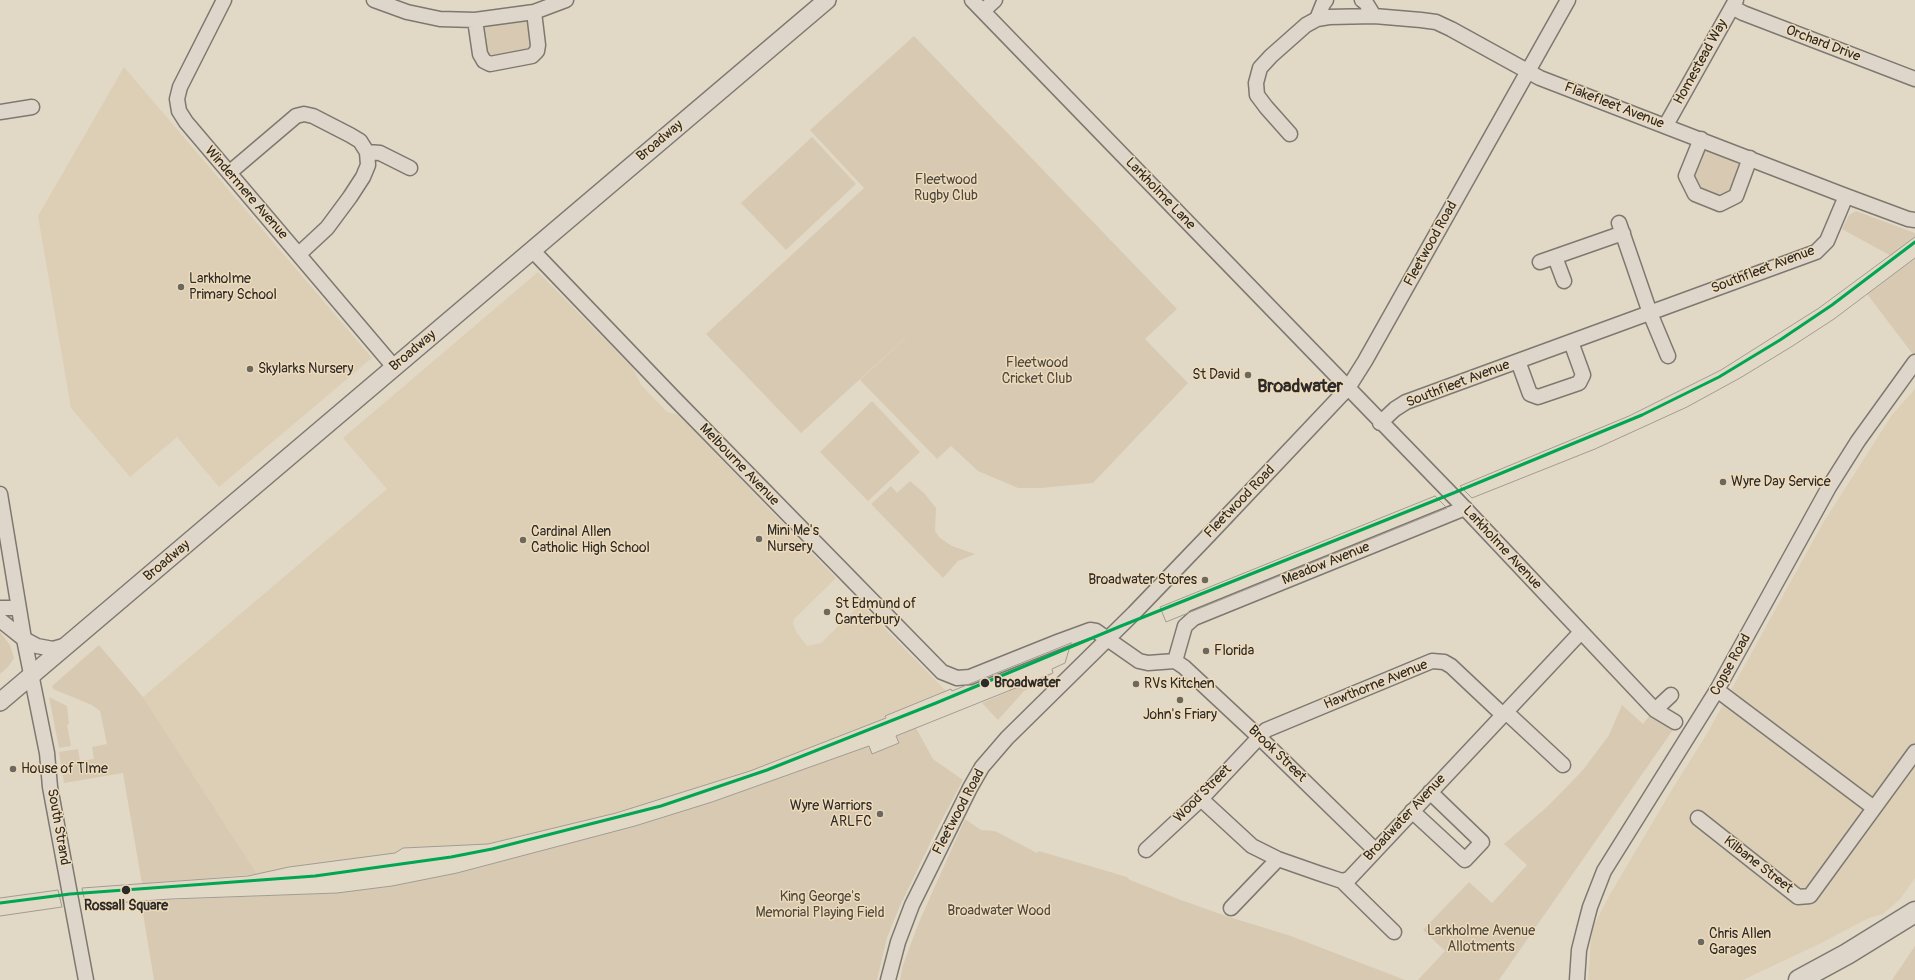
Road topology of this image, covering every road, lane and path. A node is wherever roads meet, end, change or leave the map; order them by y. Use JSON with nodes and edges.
{"nodes":[{"id":1,"x":224,"y":0,"type":"edge"},
{"id":2,"x":374,"y":0,"type":"edge"},
{"id":3,"x":566,"y":0,"type":"edge"},
{"id":4,"x":827,"y":0,"type":"edge"},
{"id":5,"x":972,"y":0,"type":"edge"},
{"id":6,"x":995,"y":0,"type":"edge"},
{"id":7,"x":1326,"y":0,"type":"edge"},
{"id":8,"x":1362,"y":0,"type":"edge"},
{"id":9,"x":1568,"y":0,"type":"edge"},
{"id":10,"x":1734,"y":4,"type":"edge"},
{"id":11,"x":982,"y":11,"type":"junction"},
{"id":12,"x":534,"y":12,"type":"junction"},
{"id":13,"x":1374,"y":16,"type":"junction"},
{"id":14,"x":1318,"y":19,"type":"junction"},
{"id":15,"x":475,"y":20,"type":"junction"},
{"id":16,"x":1528,"y":71,"type":"junction"},
{"id":17,"x":1915,"y":79,"type":"edge"},
{"id":18,"x":32,"y":107,"type":"dead end"},
{"id":19,"x":0,"y":112,"type":"edge"},
{"id":20,"x":1666,"y":125,"type":"junction"},
{"id":21,"x":1290,"y":134,"type":"dead end"},
{"id":22,"x":1700,"y":138,"type":"junction"},
{"id":23,"x":367,"y":152,"type":"junction"},
{"id":24,"x":1750,"y":158,"type":"junction"},
{"id":25,"x":410,"y":168,"type":"dead end"},
{"id":26,"x":229,"y":173,"type":"junction"},
{"id":27,"x":1846,"y":196,"type":"junction"},
{"id":28,"x":1915,"y":220,"type":"edge"},
{"id":29,"x":532,"y":250,"type":"junction"},
{"id":30,"x":299,"y":254,"type":"junction"},
{"id":31,"x":1555,"y":257,"type":"junction"},
{"id":32,"x":1540,"y":262,"type":"dead end"},
{"id":33,"x":1564,"y":281,"type":"dead end"},
{"id":34,"x":1650,"y":313,"type":"junction"},
{"id":35,"x":1571,"y":342,"type":"junction"},
{"id":36,"x":1668,"y":356,"type":"dead end"},
{"id":37,"x":1518,"y":361,"type":"junction"},
{"id":38,"x":1915,"y":362,"type":"edge"},
{"id":39,"x":394,"y":367,"type":"junction"},
{"id":40,"x":1348,"y":388,"type":"junction"},
{"id":41,"x":1380,"y":423,"type":"junction"},
{"id":42,"x":0,"y":494,"type":"edge"},
{"id":43,"x":1465,"y":508,"type":"junction"},
{"id":44,"x":0,"y":608,"type":"edge"},
{"id":45,"x":19,"y":608,"type":"junction"},
{"id":46,"x":0,"y":620,"type":"edge"},
{"id":47,"x":1581,"y":632,"type":"junction"},
{"id":48,"x":24,"y":639,"type":"junction"},
{"id":49,"x":1108,"y":639,"type":"junction"},
{"id":50,"x":68,"y":645,"type":"junction"},
{"id":51,"x":1175,"y":661,"type":"junction"},
{"id":52,"x":32,"y":674,"type":"junction"},
{"id":53,"x":1717,"y":690,"type":"junction"},
{"id":54,"x":1671,"y":695,"type":"dead end"},
{"id":55,"x":0,"y":702,"type":"edge"},
{"id":56,"x":1655,"y":710,"type":"junction"},
{"id":57,"x":1505,"y":713,"type":"junction"},
{"id":58,"x":1675,"y":722,"type":"dead end"},
{"id":59,"x":1259,"y":737,"type":"junction"},
{"id":60,"x":1915,"y":752,"type":"edge"},
{"id":61,"x":1563,"y":765,"type":"dead end"},
{"id":62,"x":1430,"y":792,"type":"junction"},
{"id":63,"x":1201,"y":799,"type":"junction"},
{"id":64,"x":1874,"y":808,"type":"junction"},
{"id":65,"x":1412,"y":811,"type":"junction"},
{"id":66,"x":1698,"y":818,"type":"dead end"},
{"id":67,"x":1146,"y":850,"type":"dead end"},
{"id":68,"x":1375,"y":850,"type":"junction"},
{"id":69,"x":1278,"y":859,"type":"junction"},
{"id":70,"x":1342,"y":881,"type":"junction"},
{"id":71,"x":1231,"y":908,"type":"dead end"},
{"id":72,"x":1915,"y":912,"type":"edge"},
{"id":73,"x":1394,"y":932,"type":"dead end"},
{"id":74,"x":86,"y":980,"type":"edge"},
{"id":75,"x":888,"y":980,"type":"edge"},
{"id":76,"x":1577,"y":980,"type":"edge"},
{"id":77,"x":1799,"y":980,"type":"edge"}],
"edges":[{"from":1,"to":26,"type":"street","name":"Windermere Avenue"},
{"from":2,"to":15,"type":"street"},
{"from":3,"to":12,"type":"street"},
{"from":4,"to":29,"type":"main road","name":"Broadway"},
{"from":5,"to":11,"type":"street","name":"Larkholme Lane"},
{"from":6,"to":11,"type":"street"},
{"from":7,"to":14,"type":"street"},
{"from":8,"to":13,"type":"street"},
{"from":9,"to":16,"type":"street","name":"Fleetwood Road"},
{"from":10,"to":17,"type":"street","name":"Orchard Drive"},
{"from":10,"to":20,"type":"street","name":"Homestead Way"},
{"from":11,"to":40,"type":"street","name":"Larkholme Lane"},
{"from":12,"to":15,"type":"street"},
{"from":12,"to":15,"type":"street"},
{"from":13,"to":14,"type":"street","name":"Flakefleet Avenue"},
{"from":13,"to":16,"type":"street","name":"Flakefleet Avenue"},
{"from":14,"to":21,"type":"street"},
{"from":16,"to":20,"type":"street","name":"Flakefleet Avenue"},
{"from":16,"to":40,"type":"street","name":"Fleetwood Road"},
{"from":18,"to":19,"type":"street"},
{"from":20,"to":22,"type":"street","name":"Flakefleet Avenue"},
{"from":22,"to":24,"type":"street","name":"Flakefleet Avenue"},
{"from":22,"to":24,"type":"street"},
{"from":23,"to":25,"type":"street"},
{"from":23,"to":26,"type":"street"},
{"from":23,"to":30,"type":"street"},
{"from":24,"to":27,"type":"street","name":"Flakefleet Avenue"},
{"from":26,"to":30,"type":"street","name":"Windermere Avenue"},
{"from":27,"to":28,"type":"street","name":"Flakefleet Avenue"},
{"from":27,"to":34,"type":"street","name":"Southfleet Avenue"},
{"from":29,"to":39,"type":"main road","name":"Broadway"},
{"from":29,"to":49,"type":"street","name":"Melbourne Avenue"},
{"from":30,"to":39,"type":"street","name":"Windermere Avenue"},
{"from":31,"to":32,"type":"street"},
{"from":31,"to":33,"type":"street"},
{"from":31,"to":34,"type":"street"},
{"from":34,"to":35,"type":"street","name":"Southfleet Avenue"},
{"from":34,"to":36,"type":"street"},
{"from":35,"to":37,"type":"street","name":"Southfleet Avenue"},
{"from":35,"to":37,"type":"street","name":"Southfleet Avenue"},
{"from":37,"to":41,"type":"street","name":"Southfleet Avenue"},
{"from":38,"to":53,"type":"street","name":"Copse Road"},
{"from":39,"to":50,"type":"main road","name":"Broadway"},
{"from":40,"to":41,"type":"street","name":"Larkholme Avenue"},
{"from":40,"to":49,"type":"street","name":"Fleetwood Road"},
{"from":41,"to":43,"type":"street","name":"Larkholme Avenue"},
{"from":42,"to":45,"type":"street","name":"South Strand"},
{"from":43,"to":47,"type":"street","name":"Larkholme Avenue"},
{"from":43,"to":51,"type":"street","name":"Meadow Avenue"},
{"from":44,"to":45,"type":"street"},
{"from":45,"to":48,"type":"street","name":"South Strand"},
{"from":46,"to":48,"type":"street"},
{"from":47,"to":56,"type":"street","name":"Larkholme Avenue"},
{"from":47,"to":57,"type":"street","name":"Broadwater Avenue"},
{"from":48,"to":50,"type":"street"},
{"from":48,"to":52,"type":"street","name":"South Strand"},
{"from":49,"to":51,"type":"street"},
{"from":49,"to":75,"type":"street","name":"Fleetwood Road"},
{"from":50,"to":52,"type":"main road","name":"Broadway"},
{"from":51,"to":59,"type":"street","name":"Brook Street"},
{"from":52,"to":55,"type":"main road","name":"Broadway"},
{"from":52,"to":74,"type":"street","name":"South Strand"},
{"from":53,"to":64,"type":"street"},
{"from":53,"to":76,"type":"street","name":"Copse Road"},
{"from":54,"to":56,"type":"street"},
{"from":56,"to":58,"type":"street","name":"Larkholme Avenue"},
{"from":57,"to":59,"type":"street","name":"Hawthorne Avenue"},
{"from":57,"to":61,"type":"street","name":"Hawthorne Avenue"},
{"from":57,"to":62,"type":"street","name":"Broadwater Avenue"},
{"from":59,"to":63,"type":"street","name":"Wood Street"},
{"from":59,"to":68,"type":"street","name":"Brook Street"},
{"from":60,"to":64,"type":"street","name":"Kilbane Street"},
{"from":62,"to":65,"type":"street","name":"Broadwater Avenue"},
{"from":62,"to":65,"type":"street"},
{"from":63,"to":67,"type":"street","name":"Wood Street"},
{"from":63,"to":69,"type":"street"},
{"from":64,"to":66,"type":"street","name":"Kilbane Street"},
{"from":65,"to":68,"type":"street","name":"Broadwater Avenue"},
{"from":68,"to":70,"type":"street","name":"Broadwater Avenue"},
{"from":69,"to":70,"type":"street"},
{"from":69,"to":71,"type":"street"},
{"from":70,"to":73,"type":"street"},
{"from":72,"to":77,"type":"highway"}]}
